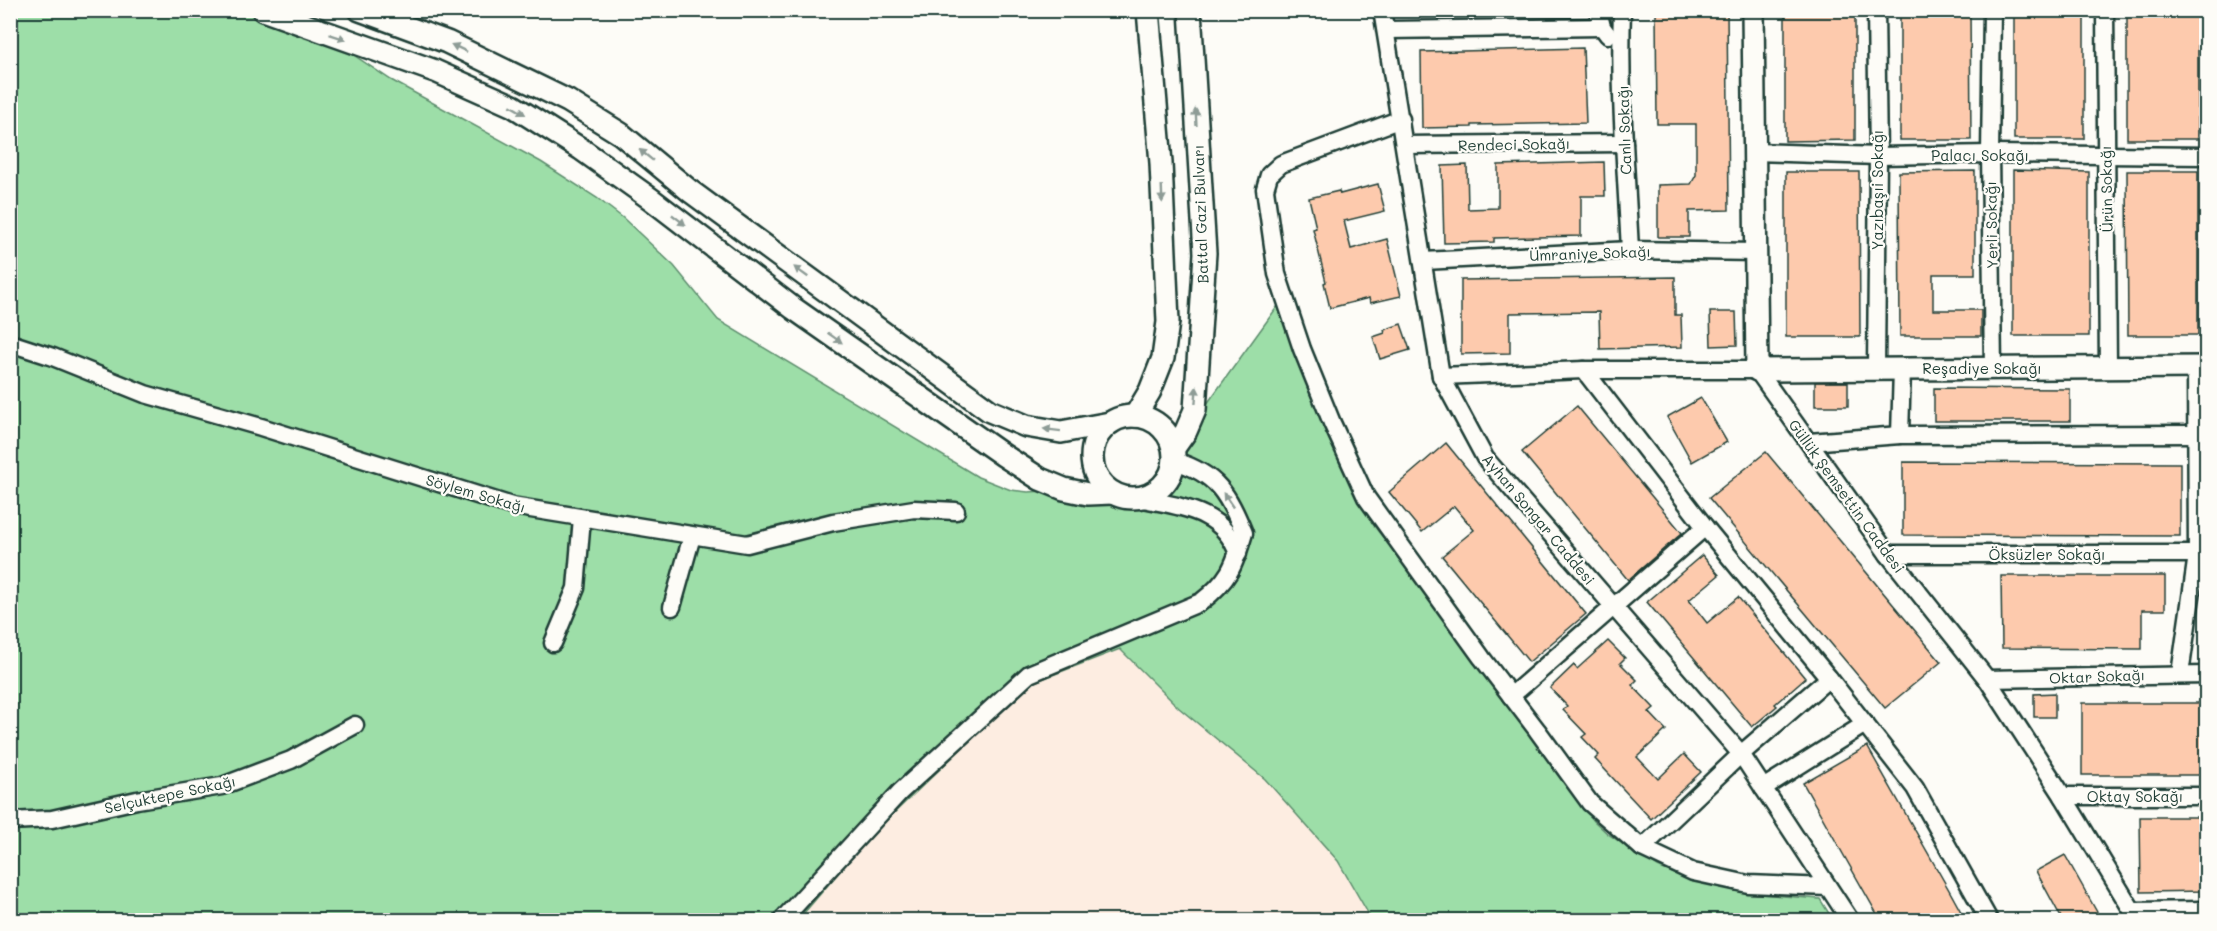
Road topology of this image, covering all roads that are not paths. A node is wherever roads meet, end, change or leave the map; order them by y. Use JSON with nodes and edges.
{"nodes":[{"id":1,"x":263,"y":10,"type":"edge"},
{"id":2,"x":360,"y":10,"type":"edge"},
{"id":3,"x":1148,"y":10,"type":"edge"},
{"id":4,"x":1190,"y":10,"type":"edge"},
{"id":5,"x":1382,"y":10,"type":"edge"},
{"id":6,"x":1598,"y":10,"type":"edge"},
{"id":7,"x":1622,"y":10,"type":"edge"},
{"id":8,"x":1753,"y":10,"type":"edge"},
{"id":9,"x":1876,"y":10,"type":"edge"},
{"id":10,"x":1992,"y":10,"type":"edge"},
{"id":11,"x":2105,"y":10,"type":"edge"},
{"id":12,"x":1602,"y":27,"type":"junction"},
{"id":13,"x":1387,"y":30,"type":"junction"},
{"id":14,"x":1621,"y":49,"type":"junction"},
{"id":15,"x":1401,"y":119,"type":"junction"},
{"id":16,"x":1624,"y":143,"type":"junction"},
{"id":17,"x":1405,"y":145,"type":"junction"},
{"id":18,"x":1754,"y":152,"type":"junction"},
{"id":19,"x":1990,"y":153,"type":"junction"},
{"id":20,"x":2106,"y":155,"type":"junction"},
{"id":21,"x":1878,"y":156,"type":"junction"},
{"id":22,"x":2206,"y":156,"type":"edge"},
{"id":23,"x":1630,"y":250,"type":"junction"},
{"id":24,"x":1756,"y":252,"type":"junction"},
{"id":25,"x":1424,"y":261,"type":"junction"},
{"id":26,"x":10,"y":343,"type":"edge"},
{"id":27,"x":2108,"y":367,"type":"junction"},
{"id":28,"x":2201,"y":367,"type":"edge"},
{"id":29,"x":1993,"y":368,"type":"junction"},
{"id":30,"x":1876,"y":369,"type":"junction"},
{"id":31,"x":1902,"y":369,"type":"junction"},
{"id":32,"x":1584,"y":370,"type":"junction"},
{"id":33,"x":1757,"y":370,"type":"junction"},
{"id":34,"x":1441,"y":376,"type":"junction"},
{"id":35,"x":1135,"y":416,"type":"junction"},
{"id":36,"x":1110,"y":423,"type":"junction"},
{"id":37,"x":2197,"y":434,"type":"junction"},
{"id":38,"x":1900,"y":435,"type":"junction"},
{"id":39,"x":1809,"y":442,"type":"junction"},
{"id":40,"x":1174,"y":454,"type":"junction"},
{"id":41,"x":1112,"y":493,"type":"junction"},
{"id":42,"x":1139,"y":498,"type":"junction"},
{"id":43,"x":956,"y":511,"type":"dead end"},
{"id":44,"x":582,"y":518,"type":"junction"},
{"id":45,"x":1705,"y":527,"type":"junction"},
{"id":46,"x":692,"y":536,"type":"junction"},
{"id":47,"x":1238,"y":554,"type":"junction"},
{"id":48,"x":1888,"y":554,"type":"junction"},
{"id":49,"x":2202,"y":554,"type":"edge"},
{"id":50,"x":1612,"y":606,"type":"junction"},
{"id":51,"x":672,"y":607,"type":"dead end"},
{"id":52,"x":553,"y":643,"type":"dead end"},
{"id":53,"x":2180,"y":674,"type":"junction"},
{"id":54,"x":2206,"y":675,"type":"edge"},
{"id":55,"x":1829,"y":678,"type":"junction"},
{"id":56,"x":1987,"y":679,"type":"junction"},
{"id":57,"x":1510,"y":696,"type":"junction"},
{"id":58,"x":1865,"y":724,"type":"junction"},
{"id":59,"x":355,"y":725,"type":"dead end"},
{"id":60,"x":1741,"y":754,"type":"junction"},
{"id":61,"x":1763,"y":788,"type":"junction"},
{"id":62,"x":2063,"y":796,"type":"junction"},
{"id":63,"x":2206,"y":796,"type":"edge"},
{"id":64,"x":10,"y":821,"type":"edge"},
{"id":65,"x":1642,"y":848,"type":"junction"},
{"id":66,"x":1828,"y":887,"type":"junction"},
{"id":67,"x":2206,"y":910,"type":"edge"},
{"id":68,"x":2135,"y":916,"type":"edge"},
{"id":69,"x":782,"y":921,"type":"edge"},
{"id":70,"x":1850,"y":921,"type":"edge"},
{"id":71,"x":1989,"y":921,"type":"edge"}],
"edges":[{"from":1,"to":41,"type":"street","one_way":true},
{"from":36,"to":2,"type":"street","one_way":true},
{"from":3,"to":35,"type":"street","one_way":true},
{"from":40,"to":4,"type":"street","name":"Battal Gazi Bulvarı","one_way":true},
{"from":5,"to":13,"type":"street","name":"Ayhan Songar Caddesi"},
{"from":6,"to":12,"type":"street"},
{"from":7,"to":14,"type":"street","name":"Canlı Sokağı"},
{"from":8,"to":18,"type":"street"},
{"from":9,"to":21,"type":"street","name":"Yazıbaşıi Sokağı"},
{"from":10,"to":19,"type":"street","name":"Yerli Sokağı"},
{"from":11,"to":20,"type":"street","name":"Ürün Sokağı"},
{"from":12,"to":13,"type":"street"},
{"from":12,"to":14,"type":"street"},
{"from":13,"to":15,"type":"street","name":"Ayhan Songar Caddesi"},
{"from":14,"to":16,"type":"street","name":"Canlı Sokağı"},
{"from":15,"to":17,"type":"street","name":"Ayhan Songar Caddesi"},
{"from":15,"to":57,"type":"street"},
{"from":16,"to":17,"type":"street","name":"Rendeci Sokağı"},
{"from":16,"to":23,"type":"street","name":"Canlı Sokağı"},
{"from":17,"to":25,"type":"street","name":"Ayhan Songar Caddesi"},
{"from":18,"to":21,"type":"street","name":"Palacı Sokağı"},
{"from":18,"to":24,"type":"street"},
{"from":19,"to":20,"type":"street","name":"Palacı Sokağı"},
{"from":19,"to":21,"type":"street","name":"Palacı Sokağı"},
{"from":19,"to":29,"type":"street","name":"Yerli Sokağı"},
{"from":20,"to":22,"type":"street","name":"Palacı Sokağı"},
{"from":20,"to":27,"type":"street","name":"Ürün Sokağı"},
{"from":21,"to":30,"type":"street","name":"Yazıbaşıi Sokağı"},
{"from":23,"to":24,"type":"street","name":"Ümraniye Sokağı"},
{"from":23,"to":25,"type":"street","name":"Ümraniye Sokağı"},
{"from":24,"to":33,"type":"street"},
{"from":25,"to":34,"type":"street","name":"Ayhan Songar Caddesi"},
{"from":26,"to":44,"type":"street","name":"Söylem Sokağı"},
{"from":27,"to":28,"type":"street","name":"Reşadiye Sokağı"},
{"from":27,"to":29,"type":"street","name":"Reşadiye Sokağı"},
{"from":28,"to":37,"type":"street"},
{"from":29,"to":31,"type":"street","name":"Reşadiye Sokağı"},
{"from":30,"to":31,"type":"street","name":"Reşadiye Sokağı"},
{"from":30,"to":33,"type":"street","name":"Reşadiye Sokağı"},
{"from":31,"to":38,"type":"street"},
{"from":32,"to":33,"type":"street"},
{"from":32,"to":34,"type":"street"},
{"from":32,"to":45,"type":"street"},
{"from":33,"to":39,"type":"street","name":"Güllük Şemsettin Caddesi"},
{"from":34,"to":50,"type":"street","name":"Ayhan Songar Caddesi"},
{"from":35,"to":36,"type":"street"},
{"from":35,"to":40,"type":"street"},
{"from":36,"to":41,"type":"street"},
{"from":37,"to":38,"type":"street"},
{"from":37,"to":49,"type":"street"},
{"from":38,"to":39,"type":"street"},
{"from":39,"to":48,"type":"street","name":"Güllük Şemsettin Caddesi"},
{"from":40,"to":42,"type":"street"},
{"from":47,"to":40,"type":"street","one_way":true},
{"from":41,"to":42,"type":"street"},
{"from":42,"to":47,"type":"street"},
{"from":43,"to":46,"type":"street","name":"Söylem Sokağı"},
{"from":44,"to":46,"type":"street","name":"Söylem Sokağı"},
{"from":44,"to":52,"type":"street"},
{"from":45,"to":50,"type":"street"},
{"from":45,"to":55,"type":"street"},
{"from":46,"to":51,"type":"street"},
{"from":47,"to":69,"type":"street"},
{"from":48,"to":49,"type":"street","name":"Öksüzler Sokağı"},
{"from":48,"to":56,"type":"street","name":"Güllük Şemsettin Caddesi"},
{"from":49,"to":53,"type":"street"},
{"from":50,"to":57,"type":"street"},
{"from":50,"to":60,"type":"street","name":"Ayhan Songar Caddesi"},
{"from":53,"to":54,"type":"street","name":"Oktar Sokağı"},
{"from":53,"to":56,"type":"street","name":"Oktar Sokağı"},
{"from":55,"to":58,"type":"street"},
{"from":55,"to":60,"type":"street"},
{"from":56,"to":62,"type":"street","name":"Güllük Şemsettin Caddesi"},
{"from":57,"to":65,"type":"street"},
{"from":58,"to":61,"type":"street"},
{"from":58,"to":71,"type":"street"},
{"from":59,"to":64,"type":"street","name":"Selçuktepe Sokağı"},
{"from":60,"to":61,"type":"street","name":"Ayhan Songar Caddesi"},
{"from":60,"to":65,"type":"street"},
{"from":61,"to":66,"type":"street","name":"Ayhan Songar Caddesi"},
{"from":62,"to":63,"type":"street","name":"Oktay Sokağı"},
{"from":62,"to":68,"type":"street","name":"Güllük Şemsettin Caddesi"},
{"from":65,"to":66,"type":"street"},
{"from":66,"to":70,"type":"street","name":"Ayhan Songar Caddesi"},
{"from":67,"to":68,"type":"street"}]}
